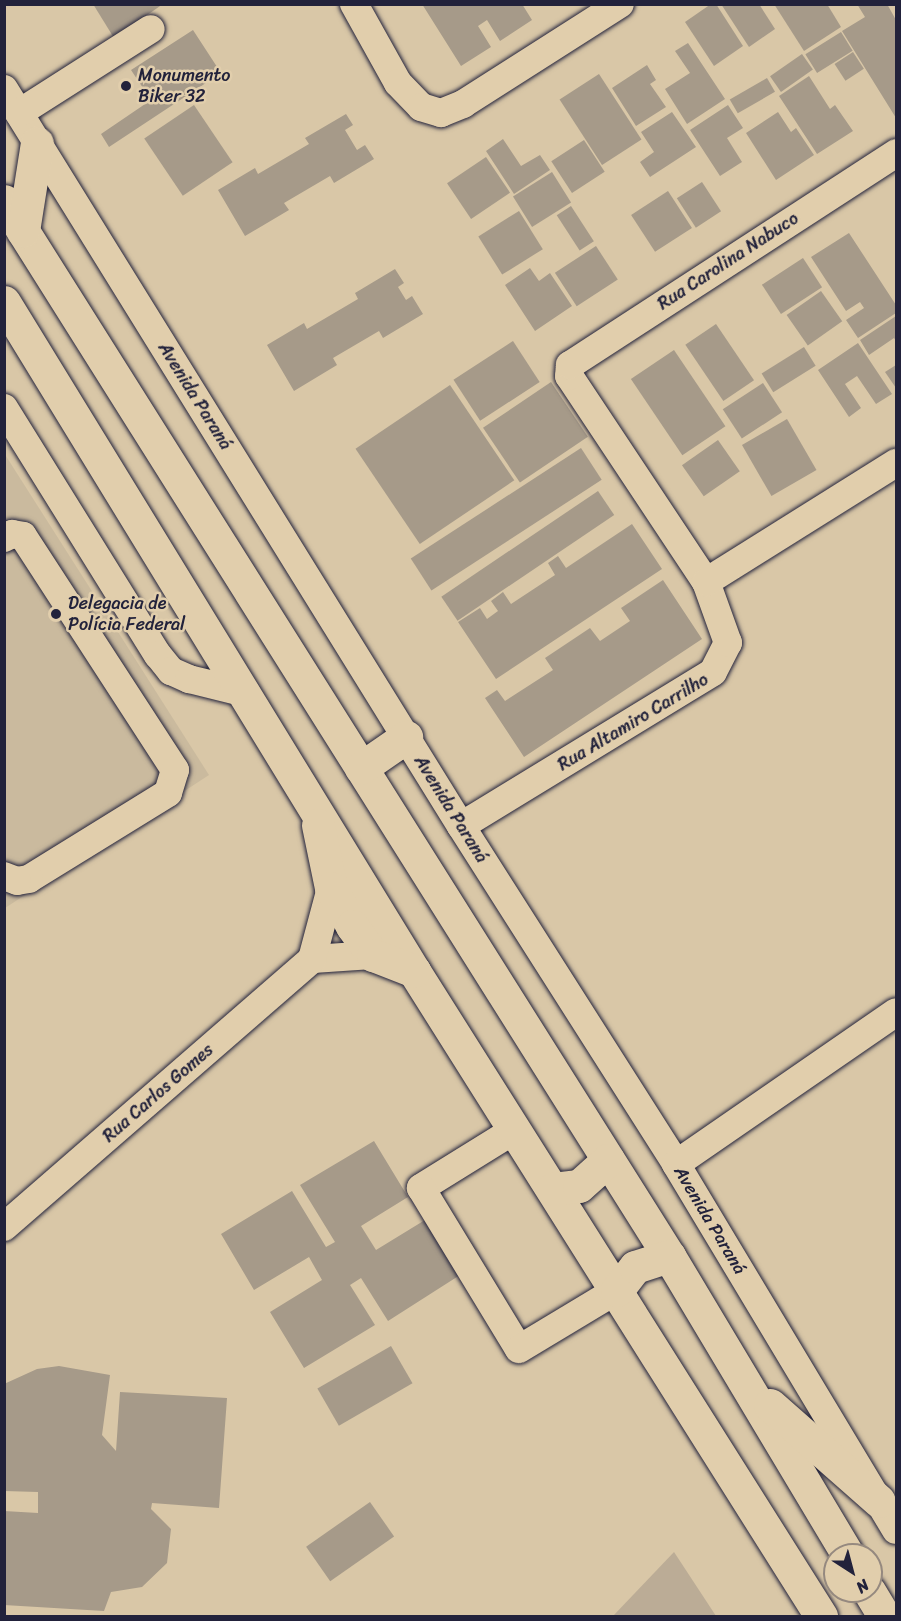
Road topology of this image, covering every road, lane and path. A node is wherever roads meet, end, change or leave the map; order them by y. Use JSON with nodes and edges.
{"nodes":[{"id":1,"x":354,"y":4,"type":"edge"},
{"id":2,"x":621,"y":4,"type":"edge"},
{"id":3,"x":151,"y":29,"type":"dead end"},
{"id":4,"x":4,"y":89,"type":"edge"},
{"id":5,"x":19,"y":113,"type":"junction"},
{"id":6,"x":37,"y":143,"type":"junction"},
{"id":7,"x":897,"y":153,"type":"edge"},
{"id":8,"x":4,"y":201,"type":"edge"},
{"id":9,"x":23,"y":231,"type":"junction"},
{"id":10,"x":4,"y":302,"type":"edge"},
{"id":11,"x":569,"y":376,"type":"joint"},
{"id":12,"x":4,"y":408,"type":"edge"},
{"id":13,"x":897,"y":463,"type":"edge"},
{"id":14,"x":4,"y":538,"type":"edge"},
{"id":15,"x":706,"y":582,"type":"junction"},
{"id":16,"x":246,"y":693,"type":"junction"},
{"id":17,"x":406,"y":737,"type":"junction"},
{"id":18,"x":361,"y":768,"type":"junction"},
{"id":19,"x":315,"y":805,"type":"junction"},
{"id":20,"x":461,"y":826,"type":"junction"},
{"id":21,"x":4,"y":876,"type":"edge"},
{"id":22,"x":331,"y":888,"type":"junction"},
{"id":23,"x":374,"y":955,"type":"junction"},
{"id":24,"x":312,"y":959,"type":"junction"},
{"id":25,"x":414,"y":971,"type":"junction"},
{"id":26,"x":897,"y":1011,"type":"edge"},
{"id":27,"x":516,"y":1129,"type":"junction"},
{"id":28,"x":608,"y":1160,"type":"junction"},
{"id":29,"x":676,"y":1164,"type":"junction"},
{"id":30,"x":553,"y":1189,"type":"junction"},
{"id":31,"x":4,"y":1227,"type":"edge"},
{"id":32,"x":669,"y":1256,"type":"junction"},
{"id":33,"x":617,"y":1290,"type":"junction"},
{"id":34,"x":748,"y":1386,"type":"junction"},
{"id":35,"x":879,"y":1501,"type":"junction"},
{"id":36,"x":897,"y":1530,"type":"edge"},
{"id":37,"x":841,"y":1543,"type":"edge"},
{"id":38,"x":876,"y":1603,"type":"edge"},
{"id":39,"x":821,"y":1617,"type":"edge"},
{"id":40,"x":884,"y":1617,"type":"edge"}],
"edges":[{"from":1,"to":2,"type":"street"},
{"from":3,"to":5,"type":"street"},
{"from":4,"to":5,"type":"street","name":"Avenida Paraná"},
{"from":5,"to":6,"type":"street","name":"Avenida Paraná"},
{"from":6,"to":9,"type":"main road"},
{"from":6,"to":17,"type":"street","name":"Avenida Paraná"},
{"from":7,"to":11,"type":"street","name":"Rua Carolina Nabuco"},
{"from":8,"to":9,"type":"main road"},
{"from":9,"to":18,"type":"main road"},
{"from":10,"to":16,"type":"main road"},
{"from":11,"to":15,"type":"street","name":"Rua Altamiro Carrilho"},
{"from":12,"to":16,"type":"street"},
{"from":13,"to":15,"type":"street"},
{"from":14,"to":21,"type":"street"},
{"from":15,"to":20,"type":"street","name":"Rua Altamiro Carrilho"},
{"from":16,"to":19,"type":"main road"},
{"from":17,"to":18,"type":"main road"},
{"from":17,"to":20,"type":"street","name":"Avenida Paraná"},
{"from":18,"to":28,"type":"main road"},
{"from":19,"to":22,"type":"main road"},
{"from":19,"to":25,"type":"main road"},
{"from":20,"to":29,"type":"street","name":"Avenida Paraná"},
{"from":22,"to":23,"type":"main road"},
{"from":22,"to":24,"type":"street"},
{"from":23,"to":24,"type":"street"},
{"from":23,"to":25,"type":"main road"},
{"from":24,"to":31,"type":"street","name":"Rua Carlos Gomes"},
{"from":25,"to":27,"type":"main road"},
{"from":26,"to":29,"type":"street"},
{"from":27,"to":30,"type":"main road"},
{"from":27,"to":33,"type":"street"},
{"from":28,"to":30,"type":"main road"},
{"from":28,"to":32,"type":"main road"},
{"from":29,"to":35,"type":"street","name":"Avenida Paraná"},
{"from":30,"to":33,"type":"main road"},
{"from":32,"to":33,"type":"main road"},
{"from":32,"to":34,"type":"main road"},
{"from":33,"to":39,"type":"main road"},
{"from":34,"to":35,"type":"main road"},
{"from":34,"to":37,"type":"main road"},
{"from":35,"to":36,"type":"street","name":"Avenida Paraná"},
{"from":38,"to":40,"type":"main road"}]}
